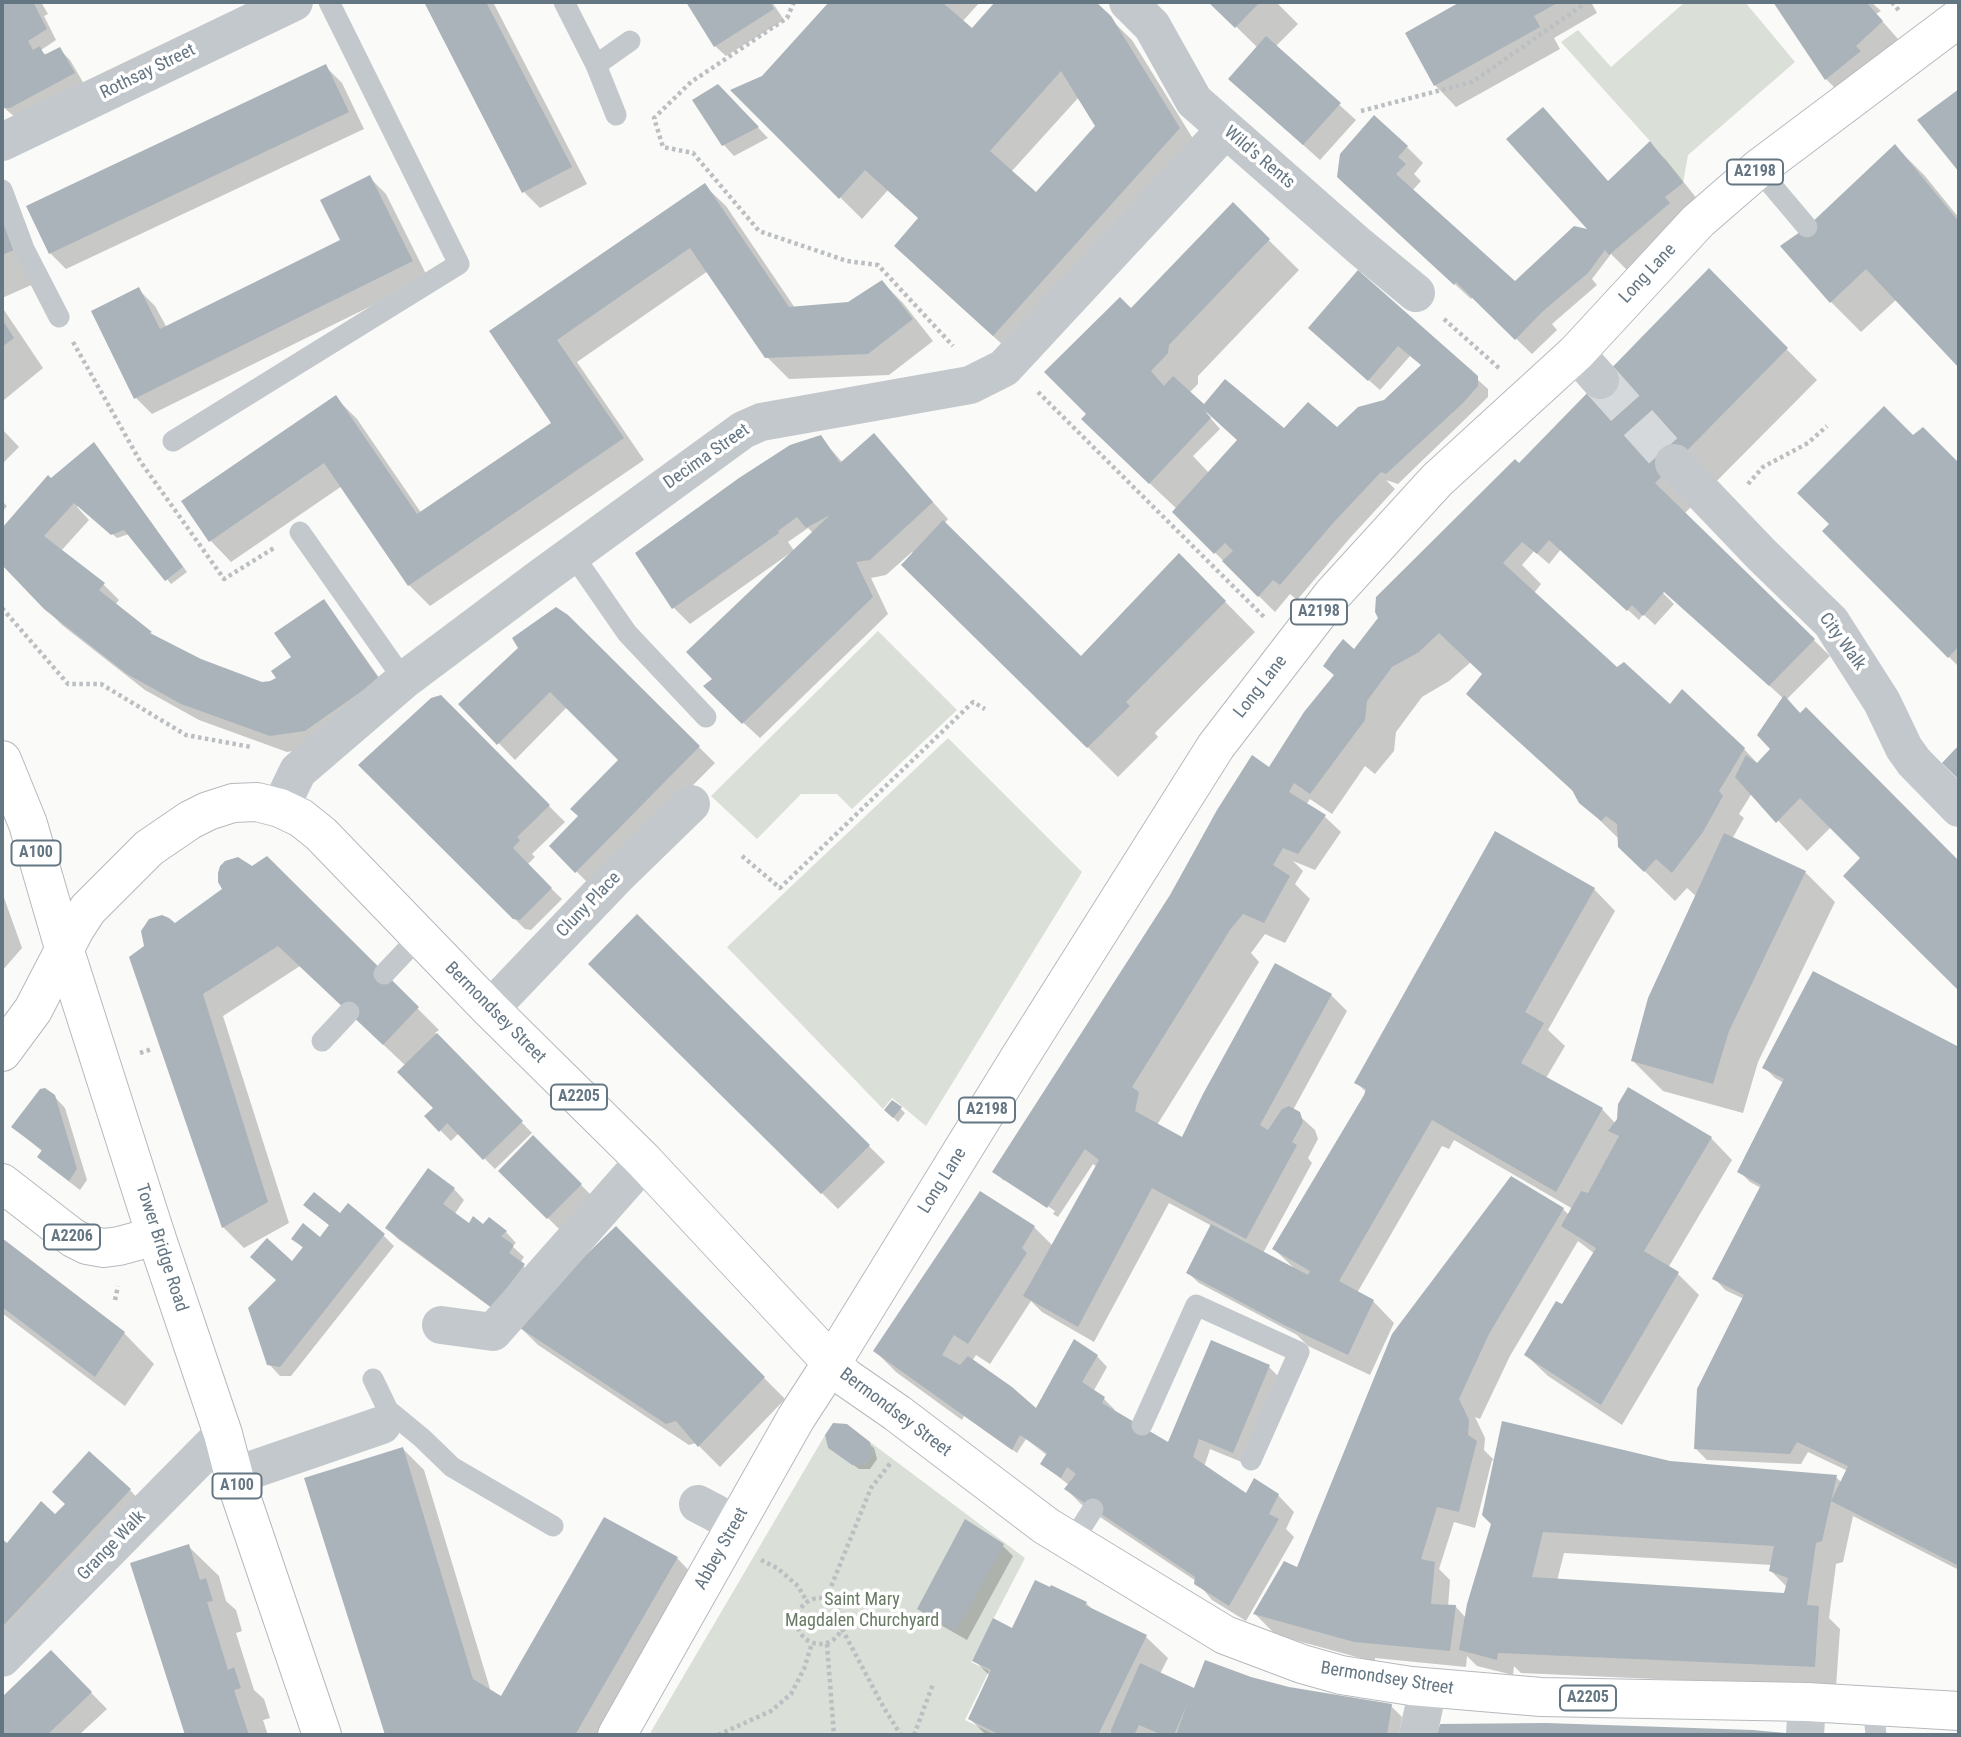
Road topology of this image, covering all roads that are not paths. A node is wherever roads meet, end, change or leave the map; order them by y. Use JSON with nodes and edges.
{"nodes":[{"id":1,"x":294,"y":2,"type":"edge"},
{"id":2,"x":329,"y":2,"type":"edge"},
{"id":3,"x":564,"y":2,"type":"edge"},
{"id":4,"x":1128,"y":2,"type":"edge"},
{"id":5,"x":1959,"y":18,"type":"edge"},
{"id":6,"x":630,"y":41,"type":"dead end"},
{"id":7,"x":596,"y":65,"type":"junction"},
{"id":8,"x":616,"y":115,"type":"dead end"},
{"id":9,"x":1225,"y":130,"type":"junction"},
{"id":10,"x":2,"y":142,"type":"edge"},
{"id":11,"x":1758,"y":169,"type":"junction"},
{"id":12,"x":2,"y":190,"type":"edge"},
{"id":13,"x":1807,"y":227,"type":"dead end"},
{"id":14,"x":1426,"y":302,"type":"road end"},
{"id":15,"x":59,"y":317,"type":"dead end"},
{"id":16,"x":173,"y":441,"type":"dead end"},
{"id":17,"x":1674,"y":463,"type":"tunnel mouth"},
{"id":18,"x":300,"y":532,"type":"dead end"},
{"id":19,"x":573,"y":555,"type":"junction"},
{"id":20,"x":404,"y":680,"type":"junction"},
{"id":21,"x":706,"y":717,"type":"dead end"},
{"id":22,"x":2,"y":761,"type":"edge"},
{"id":23,"x":691,"y":804,"type":"dead end"},
{"id":24,"x":280,"y":808,"type":"junction"},
{"id":25,"x":1959,"y":808,"type":"edge"},
{"id":26,"x":419,"y":936,"type":"junction"},
{"id":27,"x":64,"y":948,"type":"junction"},
{"id":28,"x":384,"y":974,"type":"dead end"},
{"id":29,"x":490,"y":1009,"type":"junction"},
{"id":30,"x":349,"y":1012,"type":"dead end"},
{"id":31,"x":322,"y":1041,"type":"dead end"},
{"id":32,"x":2,"y":1052,"type":"edge"},
{"id":33,"x":644,"y":1161,"type":"junction"},
{"id":34,"x":2,"y":1183,"type":"edge"},
{"id":35,"x":156,"y":1236,"type":"junction"},
{"id":36,"x":441,"y":1325,"type":"dead end"},
{"id":37,"x":831,"y":1364,"type":"junction"},
{"id":38,"x":373,"y":1379,"type":"dead end"},
{"id":39,"x":382,"y":1425,"type":"dead end"},
{"id":40,"x":1142,"y":1425,"type":"dead end"},
{"id":41,"x":222,"y":1434,"type":"junction"},
{"id":42,"x":1251,"y":1460,"type":"dead end"},
{"id":43,"x":234,"y":1476,"type":"junction"},
{"id":44,"x":698,"y":1504,"type":"dead end"},
{"id":45,"x":1093,"y":1509,"type":"dead end"},
{"id":46,"x":736,"y":1524,"type":"junction"},
{"id":47,"x":553,"y":1526,"type":"dead end"},
{"id":48,"x":1072,"y":1542,"type":"junction"},
{"id":49,"x":2,"y":1658,"type":"edge"},
{"id":50,"x":1428,"y":1688,"type":"junction"},
{"id":51,"x":1959,"y":1711,"type":"edge"},
{"id":52,"x":1806,"y":1719,"type":"edge"},
{"id":53,"x":1875,"y":1720,"type":"edge"},
{"id":54,"x":322,"y":1735,"type":"edge"},
{"id":55,"x":617,"y":1735,"type":"edge"},
{"id":56,"x":1418,"y":1735,"type":"edge"}],
"edges":[{"from":1,"to":10,"type":"street","name":"Rothsay Street"},
{"from":2,"to":16,"type":"lane"},
{"from":3,"to":7,"type":"lane"},
{"from":4,"to":9,"type":"street","name":"Wild's Rents"},
{"from":5,"to":11,"type":"main road","name":"Long Lane","number":"A2198"},
{"from":6,"to":7,"type":"lane"},
{"from":7,"to":8,"type":"lane"},
{"from":9,"to":14,"type":"street","name":"Wild's Rents"},
{"from":9,"to":19,"type":"street","name":"Decima Street"},
{"from":11,"to":13,"type":"lane"},
{"from":11,"to":37,"type":"main road","name":"Long Lane","number":"A2198"},
{"from":12,"to":15,"type":"lane"},
{"from":17,"to":25,"type":"street","name":"City Walk"},
{"from":18,"to":20,"type":"lane"},
{"from":19,"to":20,"type":"street","name":"Decima Street"},
{"from":19,"to":21,"type":"lane"},
{"from":20,"to":24,"type":"street","name":"Decima Street"},
{"from":22,"to":27,"type":"main road","name":"Tower Bridge Road","number":"A100"},
{"from":23,"to":29,"type":"street","name":"Cluny Place"},
{"from":24,"to":26,"type":"main road","name":"Bermondsey Street","number":"A2205"},
{"from":24,"to":27,"type":"main road","name":"Bermondsey Street","number":"A2205"},
{"from":26,"to":28,"type":"lane"},
{"from":26,"to":29,"type":"main road","name":"Bermondsey Street","number":"A2205"},
{"from":27,"to":32,"type":"main road","name":"Bermondsey Street"},
{"from":27,"to":35,"type":"main road","name":"Tower Bridge Road","number":"A100"},
{"from":29,"to":33,"type":"main road","name":"Bermondsey Street","number":"A2205"},
{"from":30,"to":31,"type":"lane"},
{"from":33,"to":36,"type":"street"},
{"from":33,"to":37,"type":"main road","name":"Bermondsey Street","number":"A2205"},
{"from":34,"to":35,"type":"main road","number":"A2206"},
{"from":35,"to":41,"type":"main road","name":"Tower Bridge Road","number":"A100"},
{"from":37,"to":46,"type":"main road","name":"Abbey Street"},
{"from":37,"to":48,"type":"main road","name":"Bermondsey Street","number":"A2205"},
{"from":38,"to":47,"type":"lane"},
{"from":39,"to":43,"type":"street"},
{"from":40,"to":42,"type":"lane"},
{"from":41,"to":43,"type":"main road","name":"Tower Bridge Road","number":"A100"},
{"from":41,"to":49,"type":"street","name":"Grange Walk"},
{"from":43,"to":54,"type":"main road","name":"Tower Bridge Road","number":"A100"},
{"from":44,"to":46,"type":"street"},
{"from":45,"to":48,"type":"lane"},
{"from":46,"to":55,"type":"main road","name":"Abbey Street"},
{"from":48,"to":50,"type":"main road","name":"Bermondsey Street","number":"A2205"},
{"from":50,"to":52,"type":"main road","name":"Bermondsey Street","number":"A2205"},
{"from":50,"to":56,"type":"street"},
{"from":51,"to":53,"type":"main road","name":"Bermondsey Street","number":"A2205"},
{"from":52,"to":53,"type":"main road","name":"Bermondsey Street","number":"A2205"}]}
